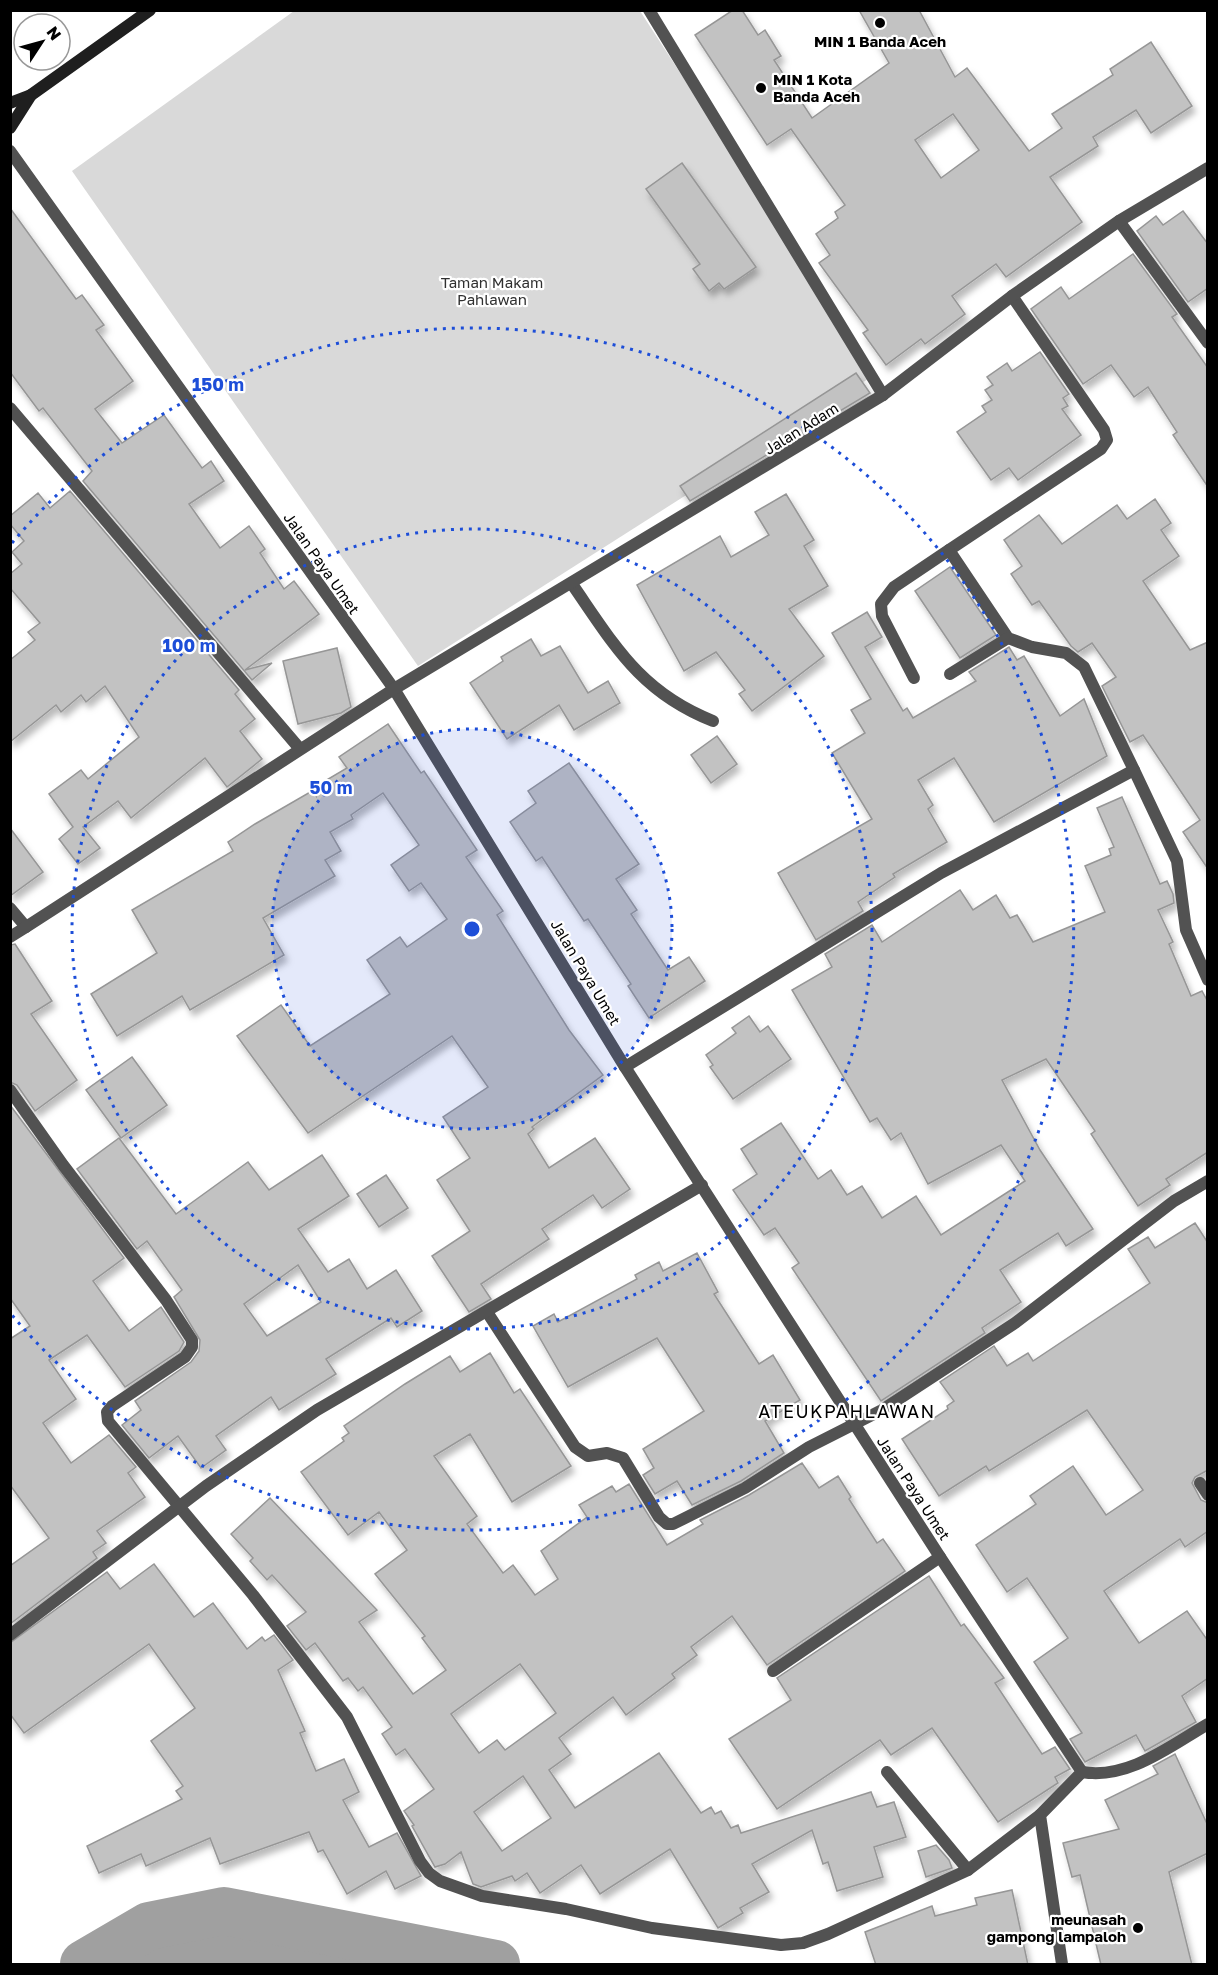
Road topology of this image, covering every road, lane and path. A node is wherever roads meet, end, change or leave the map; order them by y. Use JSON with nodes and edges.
{"nodes":[{"id":1,"x":150,"y":10,"type":"edge"},
{"id":2,"x":649,"y":10,"type":"edge"},
{"id":3,"x":31,"y":95,"type":"junction"},
{"id":4,"x":10,"y":103,"type":"edge"},
{"id":5,"x":10,"y":128,"type":"edge"},
{"id":6,"x":10,"y":151,"type":"edge"},
{"id":7,"x":1208,"y":168,"type":"edge"},
{"id":8,"x":1119,"y":221,"type":"junction"},
{"id":9,"x":1012,"y":296,"type":"junction"},
{"id":10,"x":1208,"y":343,"type":"edge"},
{"id":11,"x":883,"y":395,"type":"junction"},
{"id":12,"x":10,"y":408,"type":"edge"},
{"id":13,"x":950,"y":550,"type":"junction"},
{"id":14,"x":572,"y":584,"type":"junction"},
{"id":15,"x":1008,"y":638,"type":"junction"},
{"id":16,"x":950,"y":674,"type":"dead end"},
{"id":17,"x":914,"y":678,"type":"dead end"},
{"id":18,"x":394,"y":689,"type":"junction"},
{"id":19,"x":713,"y":721,"type":"dead end"},
{"id":20,"x":300,"y":750,"type":"junction"},
{"id":21,"x":1134,"y":770,"type":"junction"},
{"id":22,"x":10,"y":908,"type":"edge"},
{"id":23,"x":26,"y":927,"type":"junction"},
{"id":24,"x":10,"y":937,"type":"edge"},
{"id":25,"x":1208,"y":980,"type":"edge"},
{"id":26,"x":625,"y":1067,"type":"junction"},
{"id":27,"x":10,"y":1090,"type":"edge"},
{"id":28,"x":1208,"y":1181,"type":"edge"},
{"id":29,"x":702,"y":1185,"type":"junction"},
{"id":30,"x":487,"y":1312,"type":"junction"},
{"id":31,"x":854,"y":1423,"type":"junction"},
{"id":32,"x":1200,"y":1483,"type":"dead end"},
{"id":33,"x":1208,"y":1495,"type":"edge"},
{"id":34,"x":178,"y":1507,"type":"junction"},
{"id":35,"x":940,"y":1557,"type":"junction"},
{"id":36,"x":10,"y":1635,"type":"edge"},
{"id":37,"x":773,"y":1671,"type":"dead end"},
{"id":38,"x":1208,"y":1724,"type":"edge"},
{"id":39,"x":887,"y":1772,"type":"dead end"},
{"id":40,"x":1082,"y":1772,"type":"junction"},
{"id":41,"x":1040,"y":1815,"type":"junction"},
{"id":42,"x":968,"y":1870,"type":"junction"},
{"id":43,"x":1062,"y":1965,"type":"edge"}],
"edges":[{"from":1,"to":3,"type":"street"},
{"from":2,"to":11,"type":"street"},
{"from":3,"to":4,"type":"street"},
{"from":3,"to":5,"type":"street"},
{"from":6,"to":18,"type":"street","name":"Jalan Paya Umet"},
{"from":7,"to":8,"type":"street","name":"Jalan Adam"},
{"from":8,"to":9,"type":"street","name":"Jalan Adam"},
{"from":8,"to":10,"type":"street"},
{"from":9,"to":11,"type":"street","name":"Jalan Adam"},
{"from":9,"to":13,"type":"street"},
{"from":11,"to":14,"type":"street","name":"Jalan Adam"},
{"from":12,"to":20,"type":"street"},
{"from":13,"to":15,"type":"street"},
{"from":13,"to":17,"type":"street"},
{"from":14,"to":18,"type":"street","name":"Jalan Adam"},
{"from":14,"to":19,"type":"street"},
{"from":15,"to":16,"type":"street"},
{"from":15,"to":21,"type":"street"},
{"from":18,"to":20,"type":"street","name":"Jalan Adam"},
{"from":18,"to":26,"type":"street","name":"Jalan Paya Umet"},
{"from":20,"to":23,"type":"street","name":"Jalan Adam"},
{"from":21,"to":25,"type":"street"},
{"from":21,"to":26,"type":"street"},
{"from":22,"to":23,"type":"street"},
{"from":23,"to":24,"type":"street","name":"Jalan Adam"},
{"from":26,"to":29,"type":"street","name":"Jalan Paya Umet"},
{"from":27,"to":34,"type":"street"},
{"from":28,"to":31,"type":"street"},
{"from":29,"to":30,"type":"street"},
{"from":29,"to":31,"type":"street","name":"Jalan Paya Umet"},
{"from":30,"to":31,"type":"street"},
{"from":30,"to":34,"type":"street"},
{"from":31,"to":35,"type":"street","name":"Jalan Paya Umet"},
{"from":32,"to":33,"type":"street"},
{"from":34,"to":36,"type":"street"},
{"from":34,"to":42,"type":"street"},
{"from":35,"to":37,"type":"street"},
{"from":35,"to":40,"type":"street","name":"Jalan Paya Umet"},
{"from":38,"to":40,"type":"street"},
{"from":39,"to":42,"type":"street"},
{"from":40,"to":41,"type":"street"},
{"from":41,"to":42,"type":"street"},
{"from":41,"to":43,"type":"street"}]}
